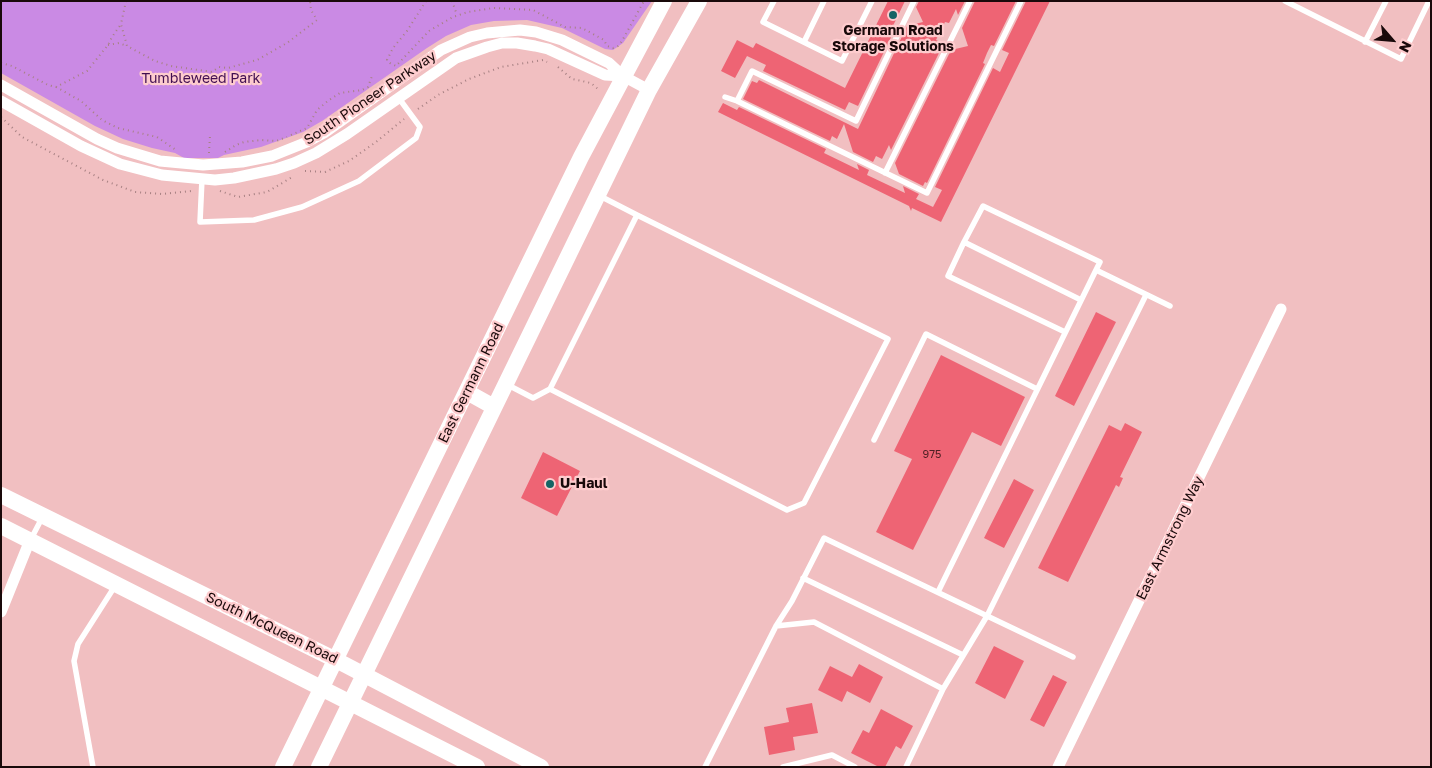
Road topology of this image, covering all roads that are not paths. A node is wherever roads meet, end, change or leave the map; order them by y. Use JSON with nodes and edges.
{"nodes":[{"id":1,"x":664,"y":1,"type":"edge"},
{"id":2,"x":699,"y":1,"type":"edge"},
{"id":3,"x":774,"y":1,"type":"edge"},
{"id":4,"x":824,"y":1,"type":"edge"},
{"id":5,"x":872,"y":1,"type":"edge"},
{"id":6,"x":914,"y":1,"type":"edge"},
{"id":7,"x":970,"y":1,"type":"edge"},
{"id":8,"x":1021,"y":1,"type":"edge"},
{"id":9,"x":1284,"y":1,"type":"edge"},
{"id":10,"x":1386,"y":1,"type":"edge"},
{"id":11,"x":1429,"y":1,"type":"edge"},
{"id":12,"x":804,"y":42,"type":"junction"},
{"id":13,"x":1365,"y":42,"type":"junction"},
{"id":14,"x":623,"y":76,"type":"junction"},
{"id":15,"x":1,"y":85,"type":"edge"},
{"id":16,"x":390,"y":86,"type":"junction"},
{"id":17,"x":649,"y":90,"type":"junction"},
{"id":18,"x":398,"y":97,"type":"junction"},
{"id":19,"x":725,"y":97,"type":"dead end"},
{"id":20,"x":1,"y":101,"type":"edge"},
{"id":21,"x":738,"y":101,"type":"junction"},
{"id":22,"x":205,"y":159,"type":"junction"},
{"id":23,"x":886,"y":173,"type":"junction"},
{"id":24,"x":202,"y":179,"type":"junction"},
{"id":25,"x":597,"y":194,"type":"junction"},
{"id":26,"x":637,"y":216,"type":"junction"},
{"id":27,"x":964,"y":242,"type":"junction"},
{"id":28,"x":1096,"y":270,"type":"junction"},
{"id":29,"x":1146,"y":294,"type":"junction"},
{"id":30,"x":1081,"y":300,"type":"junction"},
{"id":31,"x":1170,"y":306,"type":"dead end"},
{"id":32,"x":1281,"y":309,"type":"dead end"},
{"id":33,"x":1065,"y":332,"type":"junction"},
{"id":34,"x":506,"y":384,"type":"junction"},
{"id":35,"x":550,"y":389,"type":"junction"},
{"id":36,"x":1037,"y":389,"type":"junction"},
{"id":37,"x":467,"y":392,"type":"junction"},
{"id":38,"x":494,"y":407,"type":"junction"},
{"id":39,"x":874,"y":440,"type":"dead end"},
{"id":40,"x":1,"y":495,"type":"edge"},
{"id":41,"x":43,"y":516,"type":"junction"},
{"id":42,"x":1,"y":526,"type":"edge"},
{"id":43,"x":30,"y":540,"type":"junction"},
{"id":44,"x":804,"y":578,"type":"junction"},
{"id":45,"x":117,"y":584,"type":"junction"},
{"id":46,"x":938,"y":592,"type":"junction"},
{"id":47,"x":1,"y":612,"type":"edge"},
{"id":48,"x":987,"y":616,"type":"junction"},
{"id":49,"x":776,"y":626,"type":"junction"},
{"id":50,"x":963,"y":655,"type":"junction"},
{"id":51,"x":1073,"y":657,"type":"dead end"},
{"id":52,"x":336,"y":660,"type":"junction"},
{"id":53,"x":365,"y":674,"type":"junction"},
{"id":54,"x":322,"y":689,"type":"junction"},
{"id":55,"x":943,"y":690,"type":"junction"},
{"id":56,"x":350,"y":704,"type":"junction"},
{"id":57,"x":92,"y":767,"type":"edge"},
{"id":58,"x":283,"y":767,"type":"edge"},
{"id":59,"x":319,"y":767,"type":"edge"},
{"id":60,"x":477,"y":767,"type":"edge"},
{"id":61,"x":541,"y":767,"type":"edge"},
{"id":62,"x":705,"y":767,"type":"edge"},
{"id":63,"x":783,"y":767,"type":"edge"},
{"id":64,"x":855,"y":767,"type":"edge"},
{"id":65,"x":906,"y":767,"type":"edge"},
{"id":66,"x":1058,"y":767,"type":"edge"}],
"edges":[{"from":1,"to":14,"type":"main road","name":"East Germann Road"},
{"from":2,"to":17,"type":"main road"},
{"from":3,"to":12,"type":"lane"},
{"from":4,"to":12,"type":"lane"},
{"from":5,"to":12,"type":"lane"},
{"from":6,"to":21,"type":"lane"},
{"from":7,"to":23,"type":"lane"},
{"from":8,"to":23,"type":"lane"},
{"from":9,"to":13,"type":"lane"},
{"from":10,"to":13,"type":"lane"},
{"from":11,"to":13,"type":"lane"},
{"from":14,"to":16,"type":"street","name":"South Pioneer Parkway"},
{"from":14,"to":17,"type":"street","name":"South Pioneer Parkway"},
{"from":14,"to":18,"type":"street","name":"South Pioneer Parkway"},
{"from":14,"to":37,"type":"main road","name":"East Germann Road"},
{"from":15,"to":22,"type":"street","name":"South Pioneer Parkway"},
{"from":16,"to":18,"type":"street"},
{"from":16,"to":22,"type":"street","name":"South Pioneer Parkway"},
{"from":17,"to":25,"type":"main road"},
{"from":18,"to":24,"type":"street","name":"South Pioneer Parkway"},
{"from":18,"to":24,"type":"lane"},
{"from":19,"to":21,"type":"lane"},
{"from":20,"to":24,"type":"street","name":"South Pioneer Parkway"},
{"from":21,"to":23,"type":"lane"},
{"from":22,"to":24,"type":"street"},
{"from":25,"to":26,"type":"lane"},
{"from":25,"to":34,"type":"main road"},
{"from":26,"to":35,"type":"lane"},
{"from":26,"to":35,"type":"lane"},
{"from":27,"to":28,"type":"lane"},
{"from":27,"to":30,"type":"lane"},
{"from":27,"to":33,"type":"lane"},
{"from":28,"to":29,"type":"lane"},
{"from":28,"to":30,"type":"lane"},
{"from":29,"to":31,"type":"lane"},
{"from":29,"to":48,"type":"lane"},
{"from":30,"to":33,"type":"lane"},
{"from":32,"to":66,"type":"street","name":"East Armstrong Way"},
{"from":33,"to":36,"type":"lane"},
{"from":34,"to":35,"type":"lane"},
{"from":34,"to":38,"type":"main road"},
{"from":36,"to":39,"type":"lane"},
{"from":36,"to":46,"type":"lane"},
{"from":37,"to":38,"type":"main road"},
{"from":37,"to":52,"type":"main road","name":"East Germann Road"},
{"from":38,"to":53,"type":"main road"},
{"from":40,"to":41,"type":"main road","name":"South McQueen Road"},
{"from":41,"to":43,"type":"lane"},
{"from":41,"to":52,"type":"main road","name":"South McQueen Road"},
{"from":42,"to":43,"type":"main road"},
{"from":43,"to":45,"type":"main road"},
{"from":43,"to":47,"type":"street"},
{"from":44,"to":46,"type":"lane"},
{"from":44,"to":49,"type":"lane"},
{"from":44,"to":50,"type":"lane"},
{"from":45,"to":54,"type":"main road"},
{"from":45,"to":57,"type":"lane"},
{"from":46,"to":48,"type":"lane"},
{"from":48,"to":50,"type":"lane"},
{"from":48,"to":51,"type":"lane"},
{"from":49,"to":55,"type":"lane"},
{"from":49,"to":62,"type":"lane"},
{"from":50,"to":55,"type":"lane"},
{"from":52,"to":53,"type":"main road","name":"South McQueen Road"},
{"from":52,"to":54,"type":"main road","name":"East Germann Road"},
{"from":53,"to":56,"type":"main road"},
{"from":53,"to":61,"type":"main road","name":"South McQueen Road"},
{"from":54,"to":56,"type":"main road"},
{"from":54,"to":58,"type":"main road","name":"East Germann Road"},
{"from":55,"to":65,"type":"lane"},
{"from":56,"to":59,"type":"main road"},
{"from":56,"to":60,"type":"main road"},
{"from":63,"to":64,"type":"lane"}]}
